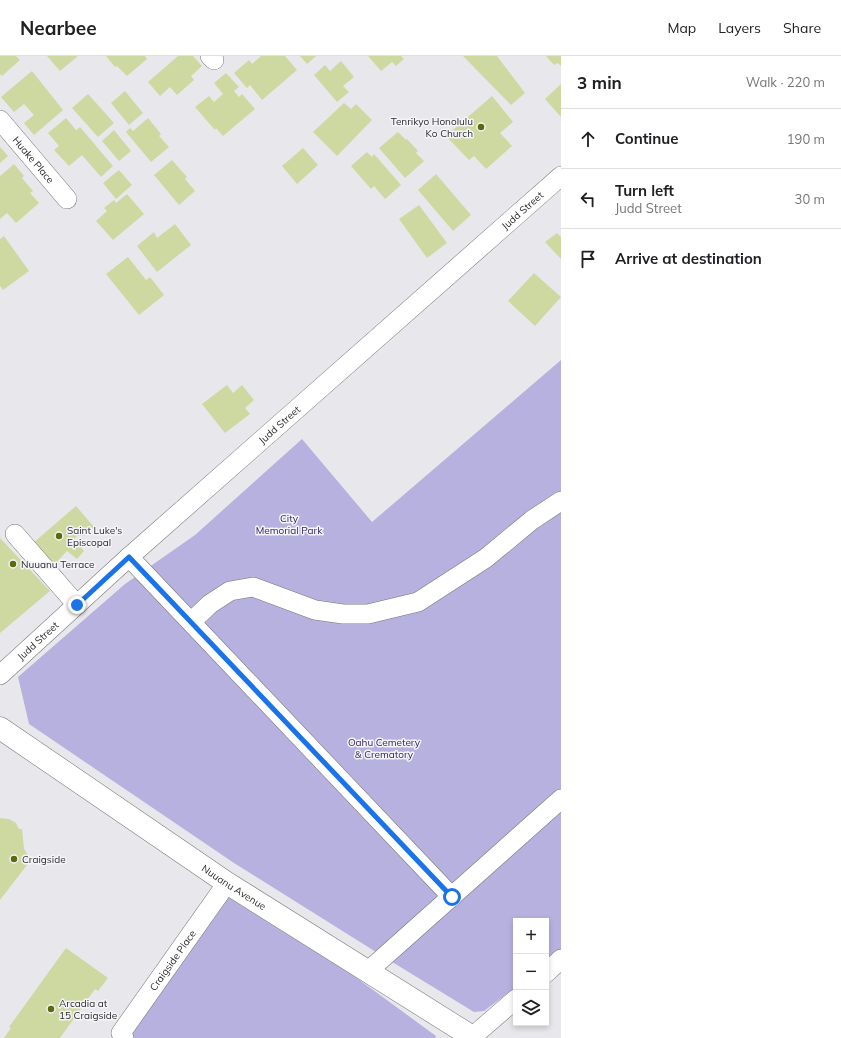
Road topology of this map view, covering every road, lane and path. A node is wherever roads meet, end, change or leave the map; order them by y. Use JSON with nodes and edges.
{"nodes":[{"id":1,"x":0,"y":120,"type":"edge"},
{"id":2,"x":561,"y":176,"type":"edge"},
{"id":3,"x":67,"y":199,"type":"dead end"},
{"id":4,"x":561,"y":502,"type":"edge"},
{"id":5,"x":15,"y":534,"type":"dead end"},
{"id":6,"x":129,"y":557,"type":"junction"},
{"id":7,"x":77,"y":605,"type":"junction"},
{"id":8,"x":191,"y":622,"type":"junction"},
{"id":9,"x":0,"y":676,"type":"edge"},
{"id":10,"x":0,"y":728,"type":"edge"},
{"id":11,"x":561,"y":799,"type":"edge"},
{"id":12,"x":227,"y":883,"type":"junction"},
{"id":13,"x":452,"y":897,"type":"junction"},
{"id":14,"x":561,"y":960,"type":"edge"},
{"id":15,"x":549,"y":970,"type":"edge"},
{"id":16,"x":367,"y":972,"type":"junction"},
{"id":17,"x":513,"y":1002,"type":"edge"},
{"id":18,"x":473,"y":1037,"type":"edge"},
{"id":19,"x":124,"y":1038,"type":"edge"}],
"edges":[{"from":1,"to":3,"type":"street","name":"Huake Place"},
{"from":2,"to":6,"type":"street","name":"Judd Street"},
{"from":4,"to":8,"type":"street"},
{"from":5,"to":7,"type":"street"},
{"from":6,"to":7,"type":"street","name":"Judd Street"},
{"from":6,"to":8,"type":"street"},
{"from":7,"to":9,"type":"street","name":"Judd Street"},
{"from":8,"to":13,"type":"street"},
{"from":10,"to":12,"type":"main road","name":"Nuuanu Avenue"},
{"from":11,"to":13,"type":"street"},
{"from":12,"to":16,"type":"main road","name":"Nuuanu Avenue"},
{"from":12,"to":19,"type":"street","name":"Craigside Place"},
{"from":13,"to":16,"type":"street"},
{"from":14,"to":15,"type":"street"},
{"from":16,"to":18,"type":"main road","name":"Nuuanu Avenue"},
{"from":17,"to":18,"type":"street"}]}
